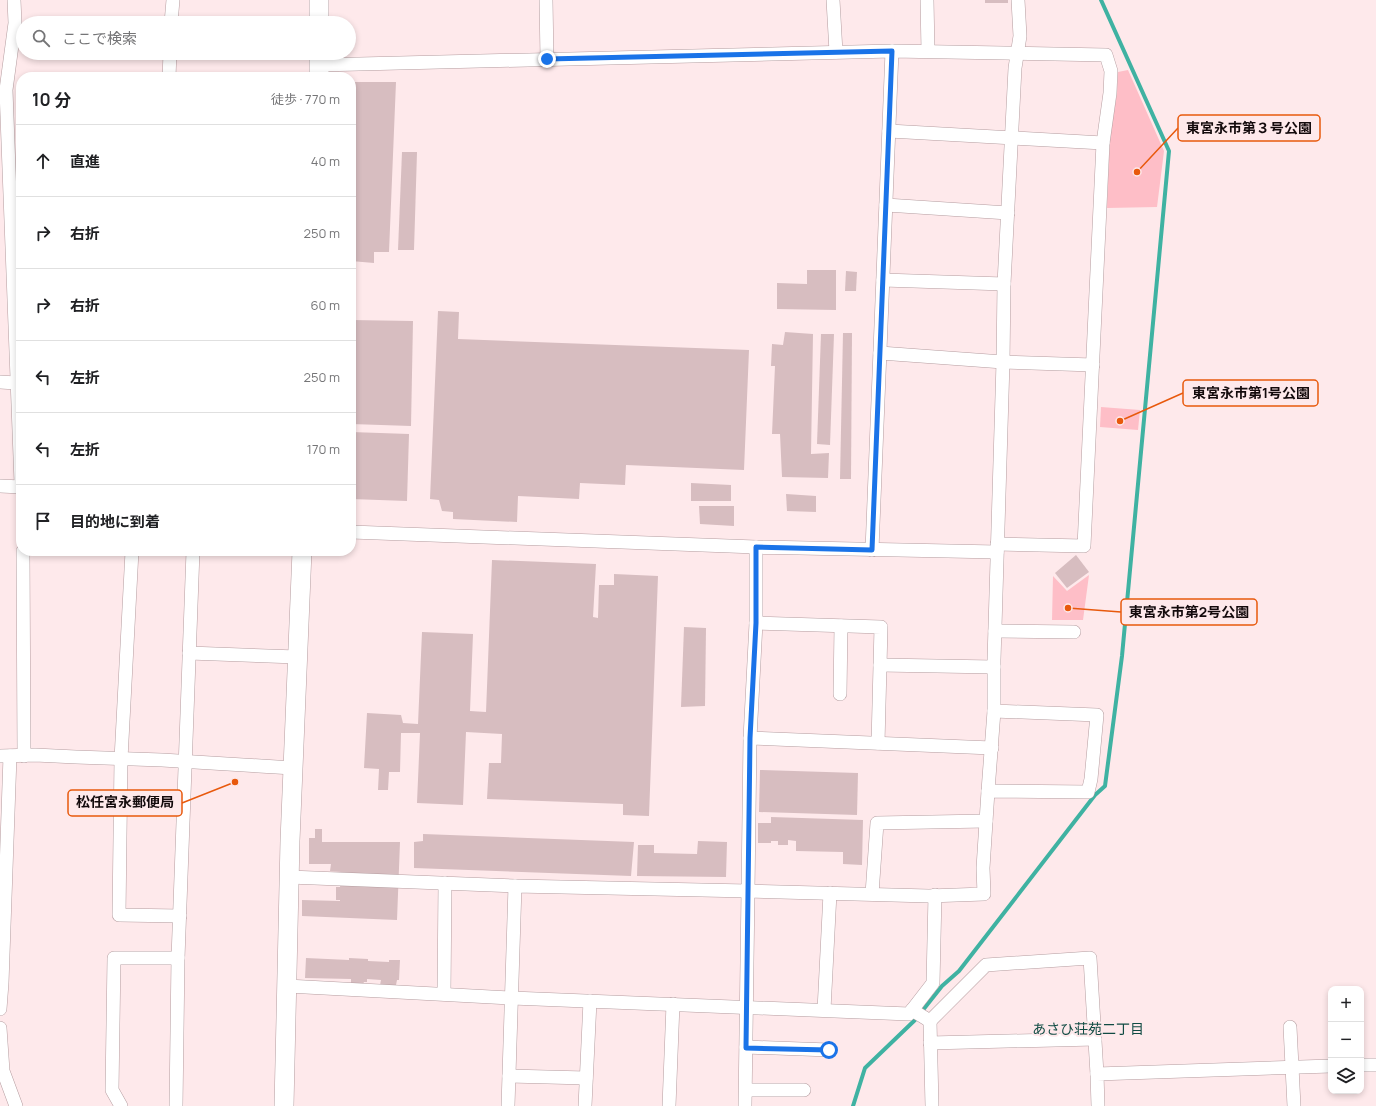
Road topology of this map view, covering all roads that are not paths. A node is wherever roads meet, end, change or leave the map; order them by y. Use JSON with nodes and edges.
{"nodes":[{"id":1,"x":14,"y":0,"type":"edge"},
{"id":2,"x":173,"y":0,"type":"edge"},
{"id":3,"x":319,"y":0,"type":"edge"},
{"id":4,"x":546,"y":0,"type":"edge"},
{"id":5,"x":833,"y":0,"type":"edge"},
{"id":6,"x":927,"y":0,"type":"edge"},
{"id":7,"x":1018,"y":0,"type":"edge"},
{"id":8,"x":172,"y":16,"type":"edge"},
{"id":9,"x":319,"y":16,"type":"edge"},
{"id":10,"x":892,"y":51,"type":"junction"},
{"id":11,"x":928,"y":51,"type":"junction"},
{"id":12,"x":836,"y":52,"type":"junction"},
{"id":13,"x":1016,"y":53,"type":"junction"},
{"id":14,"x":547,"y":59,"type":"junction"},
{"id":15,"x":170,"y":60,"type":"edge"},
{"id":16,"x":319,"y":65,"type":"edge"},
{"id":17,"x":169,"y":72,"type":"edge"},
{"id":18,"x":889,"y":131,"type":"junction"},
{"id":19,"x":1012,"y":139,"type":"junction"},
{"id":20,"x":1103,"y":143,"type":"junction"},
{"id":21,"x":886,"y":205,"type":"junction"},
{"id":22,"x":1008,"y":213,"type":"junction"},
{"id":23,"x":883,"y":280,"type":"junction"},
{"id":24,"x":1004,"y":284,"type":"junction"},
{"id":25,"x":880,"y":353,"type":"junction"},
{"id":26,"x":1003,"y":362,"type":"junction"},
{"id":27,"x":1093,"y":365,"type":"junction"},
{"id":28,"x":0,"y":382,"type":"edge"},
{"id":29,"x":16,"y":383,"type":"joint"},
{"id":30,"x":0,"y":486,"type":"edge"},
{"id":31,"x":16,"y":487,"type":"edge"},
{"id":32,"x":356,"y":532,"type":"edge"},
{"id":33,"x":756,"y":547,"type":"junction"},
{"id":34,"x":997,"y":548,"type":"junction"},
{"id":35,"x":872,"y":550,"type":"junction"},
{"id":36,"x":23,"y":556,"type":"edge"},
{"id":37,"x":132,"y":556,"type":"edge"},
{"id":38,"x":193,"y":556,"type":"edge"},
{"id":39,"x":302,"y":556,"type":"edge"},
{"id":40,"x":756,"y":623,"type":"junction"},
{"id":41,"x":841,"y":626,"type":"junction"},
{"id":42,"x":995,"y":631,"type":"junction"},
{"id":43,"x":1074,"y":632,"type":"dead end"},
{"id":44,"x":189,"y":653,"type":"junction"},
{"id":45,"x":298,"y":657,"type":"junction"},
{"id":46,"x":880,"y":665,"type":"junction"},
{"id":47,"x":994,"y":668,"type":"junction"},
{"id":48,"x":840,"y":694,"type":"dead end"},
{"id":49,"x":994,"y":710,"type":"junction"},
{"id":50,"x":750,"y":738,"type":"junction"},
{"id":51,"x":878,"y":743,"type":"junction"},
{"id":52,"x":992,"y":748,"type":"junction"},
{"id":53,"x":11,"y":756,"type":"edge"},
{"id":54,"x":121,"y":759,"type":"junction"},
{"id":55,"x":186,"y":761,"type":"junction"},
{"id":56,"x":293,"y":768,"type":"junction"},
{"id":57,"x":988,"y":791,"type":"junction"},
{"id":58,"x":986,"y":821,"type":"junction"},
{"id":59,"x":289,"y":877,"type":"junction"},
{"id":60,"x":445,"y":883,"type":"junction"},
{"id":61,"x":516,"y":886,"type":"junction"},
{"id":62,"x":748,"y":891,"type":"junction"},
{"id":63,"x":830,"y":893,"type":"junction"},
{"id":64,"x":872,"y":894,"type":"junction"},
{"id":65,"x":935,"y":895,"type":"junction"},
{"id":66,"x":180,"y":916,"type":"junction"},
{"id":67,"x":178,"y":958,"type":"junction"},
{"id":68,"x":287,"y":986,"type":"junction"},
{"id":69,"x":444,"y":994,"type":"junction"},
{"id":70,"x":512,"y":998,"type":"junction"},
{"id":71,"x":590,"y":1001,"type":"junction"},
{"id":72,"x":672,"y":1004,"type":"junction"},
{"id":73,"x":747,"y":1007,"type":"junction"},
{"id":74,"x":0,"y":1009,"type":"edge"},
{"id":75,"x":824,"y":1010,"type":"junction"},
{"id":76,"x":912,"y":1011,"type":"junction"},
{"id":77,"x":929,"y":1020,"type":"junction"},
{"id":78,"x":1290,"y":1026,"type":"dead end"},
{"id":79,"x":0,"y":1028,"type":"edge"},
{"id":80,"x":1095,"y":1039,"type":"junction"},
{"id":81,"x":930,"y":1043,"type":"junction"},
{"id":82,"x":746,"y":1048,"type":"junction"},
{"id":83,"x":829,"y":1050,"type":"dead end"},
{"id":84,"x":1364,"y":1065,"type":"edge"},
{"id":85,"x":1376,"y":1065,"type":"edge"},
{"id":86,"x":1328,"y":1066,"type":"edge"},
{"id":87,"x":1292,"y":1068,"type":"junction"},
{"id":88,"x":1097,"y":1074,"type":"junction"},
{"id":89,"x":510,"y":1076,"type":"junction"},
{"id":90,"x":586,"y":1078,"type":"junction"},
{"id":91,"x":746,"y":1090,"type":"junction"},
{"id":92,"x":804,"y":1090,"type":"dead end"},
{"id":93,"x":16,"y":1106,"type":"edge"},
{"id":94,"x":122,"y":1106,"type":"edge"},
{"id":95,"x":176,"y":1106,"type":"edge"},
{"id":96,"x":284,"y":1106,"type":"edge"},
{"id":97,"x":508,"y":1106,"type":"edge"},
{"id":98,"x":585,"y":1106,"type":"edge"},
{"id":99,"x":669,"y":1106,"type":"edge"},
{"id":100,"x":745,"y":1106,"type":"edge"},
{"id":101,"x":932,"y":1106,"type":"edge"},
{"id":102,"x":1098,"y":1106,"type":"edge"},
{"id":103,"x":1294,"y":1106,"type":"edge"}],
"edges":[{"from":1,"to":29,"type":"street"},
{"from":2,"to":8,"type":"street"},
{"from":3,"to":9,"type":"street"},
{"from":4,"to":14,"type":"street"},
{"from":5,"to":12,"type":"street"},
{"from":6,"to":11,"type":"street"},
{"from":7,"to":13,"type":"street"},
{"from":10,"to":11,"type":"street"},
{"from":10,"to":12,"type":"street"},
{"from":10,"to":18,"type":"street"},
{"from":11,"to":13,"type":"street"},
{"from":12,"to":14,"type":"street"},
{"from":13,"to":19,"type":"street"},
{"from":13,"to":20,"type":"street"},
{"from":14,"to":16,"type":"street"},
{"from":15,"to":17,"type":"street"},
{"from":18,"to":19,"type":"street"},
{"from":18,"to":21,"type":"street"},
{"from":19,"to":20,"type":"street"},
{"from":19,"to":22,"type":"street"},
{"from":20,"to":27,"type":"street"},
{"from":21,"to":22,"type":"street"},
{"from":21,"to":23,"type":"street"},
{"from":22,"to":24,"type":"street"},
{"from":23,"to":24,"type":"street"},
{"from":23,"to":25,"type":"street"},
{"from":24,"to":26,"type":"street"},
{"from":25,"to":26,"type":"street"},
{"from":25,"to":35,"type":"street"},
{"from":26,"to":27,"type":"street"},
{"from":26,"to":34,"type":"street"},
{"from":27,"to":34,"type":"street"},
{"from":28,"to":29,"type":"street"},
{"from":30,"to":31,"type":"street"},
{"from":32,"to":33,"type":"street"},
{"from":33,"to":35,"type":"street"},
{"from":33,"to":40,"type":"street"},
{"from":34,"to":35,"type":"street"},
{"from":34,"to":42,"type":"street"},
{"from":36,"to":53,"type":"street"},
{"from":37,"to":54,"type":"street"},
{"from":38,"to":44,"type":"street"},
{"from":39,"to":45,"type":"street"},
{"from":40,"to":41,"type":"street"},
{"from":40,"to":50,"type":"street"},
{"from":41,"to":46,"type":"street"},
{"from":41,"to":48,"type":"street"},
{"from":42,"to":43,"type":"street"},
{"from":42,"to":47,"type":"street"},
{"from":44,"to":45,"type":"street"},
{"from":44,"to":55,"type":"street"},
{"from":45,"to":56,"type":"street"},
{"from":46,"to":47,"type":"street"},
{"from":46,"to":51,"type":"street"},
{"from":47,"to":49,"type":"street"},
{"from":49,"to":52,"type":"street"},
{"from":49,"to":57,"type":"street"},
{"from":50,"to":51,"type":"street"},
{"from":50,"to":62,"type":"street"},
{"from":51,"to":52,"type":"street"},
{"from":52,"to":57,"type":"street"},
{"from":53,"to":54,"type":"street"},
{"from":53,"to":74,"type":"street"},
{"from":54,"to":55,"type":"street"},
{"from":54,"to":66,"type":"street"},
{"from":55,"to":56,"type":"street"},
{"from":55,"to":66,"type":"street"},
{"from":56,"to":59,"type":"street"},
{"from":57,"to":58,"type":"street"},
{"from":58,"to":64,"type":"street"},
{"from":58,"to":65,"type":"street"},
{"from":59,"to":60,"type":"street"},
{"from":59,"to":68,"type":"street"},
{"from":60,"to":61,"type":"street"},
{"from":60,"to":69,"type":"street"},
{"from":61,"to":62,"type":"street"},
{"from":61,"to":70,"type":"street"},
{"from":62,"to":63,"type":"street"},
{"from":62,"to":73,"type":"street"},
{"from":63,"to":64,"type":"street"},
{"from":63,"to":75,"type":"street"},
{"from":64,"to":65,"type":"street"},
{"from":65,"to":76,"type":"street"},
{"from":66,"to":67,"type":"street"},
{"from":67,"to":94,"type":"street"},
{"from":67,"to":95,"type":"street"},
{"from":68,"to":69,"type":"street"},
{"from":68,"to":96,"type":"street"},
{"from":69,"to":70,"type":"street"},
{"from":70,"to":71,"type":"street"},
{"from":70,"to":89,"type":"street"},
{"from":71,"to":72,"type":"street"},
{"from":71,"to":90,"type":"street"},
{"from":72,"to":73,"type":"street"},
{"from":72,"to":99,"type":"street"},
{"from":73,"to":75,"type":"street"},
{"from":73,"to":82,"type":"street"},
{"from":75,"to":76,"type":"street"},
{"from":76,"to":77,"type":"street"},
{"from":77,"to":80,"type":"street"},
{"from":77,"to":81,"type":"street"},
{"from":78,"to":87,"type":"street"},
{"from":79,"to":93,"type":"street"},
{"from":80,"to":81,"type":"street"},
{"from":80,"to":88,"type":"street"},
{"from":81,"to":101,"type":"street"},
{"from":82,"to":83,"type":"street"},
{"from":82,"to":91,"type":"street"},
{"from":84,"to":85,"type":"street"},
{"from":86,"to":87,"type":"street"},
{"from":87,"to":88,"type":"street"},
{"from":87,"to":103,"type":"street"},
{"from":88,"to":102,"type":"street"},
{"from":89,"to":90,"type":"street"},
{"from":89,"to":97,"type":"street"},
{"from":90,"to":98,"type":"street"},
{"from":91,"to":92,"type":"street"},
{"from":91,"to":100,"type":"street"}]}
